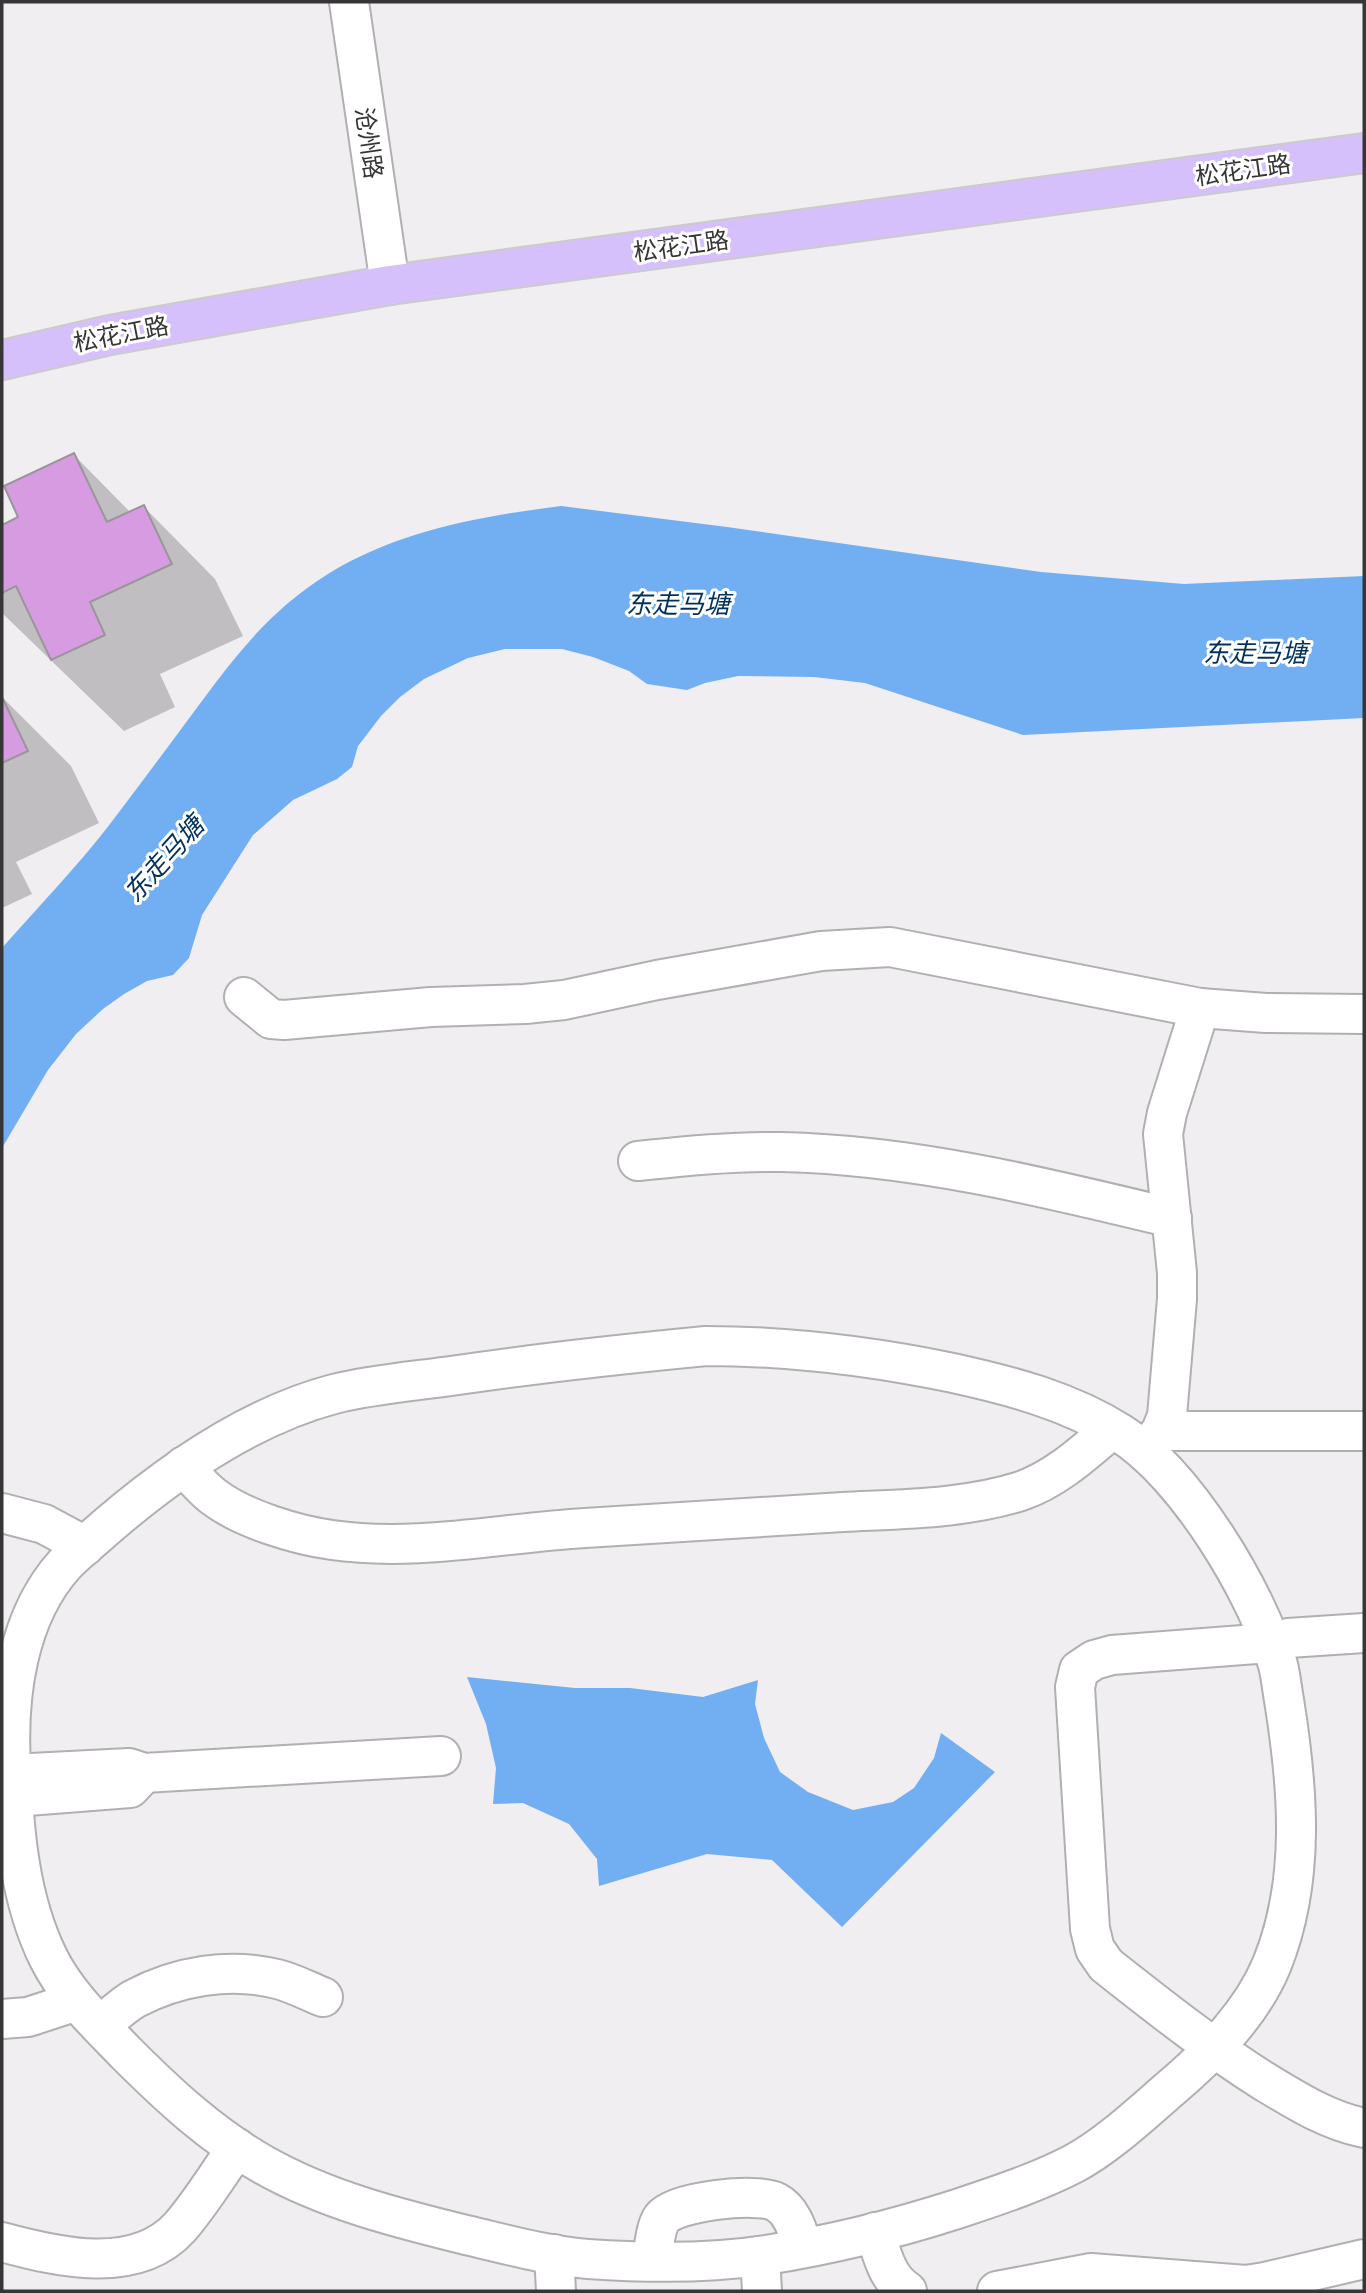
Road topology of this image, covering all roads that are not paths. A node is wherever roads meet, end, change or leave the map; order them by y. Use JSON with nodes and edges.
{"nodes":[{"id":1,"x":349,"y":2,"type":"edge"},
{"id":2,"x":1364,"y":153,"type":"edge"},
{"id":3,"x":390,"y":285,"type":"junction"},
{"id":4,"x":2,"y":360,"type":"edge"},
{"id":5,"x":244,"y":997,"type":"dead end"},
{"id":6,"x":1200,"y":1008,"type":"junction"},
{"id":7,"x":1364,"y":1014,"type":"edge"},
{"id":8,"x":638,"y":1161,"type":"dead end"},
{"id":9,"x":1172,"y":1218,"type":"junction"},
{"id":10,"x":1112,"y":1429,"type":"junction"},
{"id":11,"x":1364,"y":1431,"type":"edge"},
{"id":12,"x":1153,"y":1441,"type":"junction"},
{"id":13,"x":184,"y":1466,"type":"junction"},
{"id":14,"x":2,"y":1513,"type":"edge"},
{"id":15,"x":85,"y":1546,"type":"junction"},
{"id":16,"x":1364,"y":1633,"type":"edge"},
{"id":17,"x":1269,"y":1643,"type":"junction"},
{"id":18,"x":441,"y":1756,"type":"dead end"},
{"id":19,"x":9,"y":1790,"type":"edge"},
{"id":20,"x":323,"y":1997,"type":"dead end"},
{"id":21,"x":89,"y":2014,"type":"junction"},
{"id":22,"x":2,"y":2020,"type":"edge"},
{"id":23,"x":1213,"y":2049,"type":"junction"},
{"id":24,"x":1364,"y":2128,"type":"edge"},
{"id":25,"x":237,"y":2148,"type":"junction"},
{"id":26,"x":875,"y":2232,"type":"junction"},
{"id":27,"x":2,"y":2242,"type":"edge"},
{"id":28,"x":803,"y":2248,"type":"junction"},
{"id":29,"x":554,"y":2253,"type":"junction"},
{"id":30,"x":1364,"y":2259,"type":"edge"},
{"id":31,"x":676,"y":2271,"type":"edge"},
{"id":32,"x":761,"y":2274,"type":"edge"},
{"id":33,"x":556,"y":2291,"type":"edge"},
{"id":34,"x":907,"y":2291,"type":"edge"},
{"id":35,"x":997,"y":2291,"type":"edge"}],
"edges":[{"from":1,"to":3,"type":"street","name":"沧州路"},
{"from":2,"to":3,"type":"main road","name":"松花江路"},
{"from":3,"to":4,"type":"main road","name":"松花江路"},
{"from":5,"to":6,"type":"street"},
{"from":6,"to":7,"type":"street"},
{"from":6,"to":9,"type":"street"},
{"from":8,"to":9,"type":"street"},
{"from":9,"to":12,"type":"street"},
{"from":10,"to":12,"type":"street"},
{"from":10,"to":13,"type":"street"},
{"from":10,"to":13,"type":"street"},
{"from":11,"to":12,"type":"street"},
{"from":12,"to":17,"type":"street"},
{"from":13,"to":15,"type":"street"},
{"from":14,"to":15,"type":"street"},
{"from":15,"to":19,"type":"street"},
{"from":16,"to":17,"type":"street"},
{"from":17,"to":23,"type":"street"},
{"from":17,"to":23,"type":"street"},
{"from":18,"to":19,"type":"street"},
{"from":19,"to":21,"type":"street"},
{"from":20,"to":21,"type":"street"},
{"from":21,"to":22,"type":"street"},
{"from":21,"to":25,"type":"street"},
{"from":23,"to":24,"type":"street"},
{"from":23,"to":26,"type":"street"},
{"from":25,"to":27,"type":"street"},
{"from":25,"to":29,"type":"street"},
{"from":26,"to":28,"type":"street"},
{"from":26,"to":34,"type":"street"},
{"from":28,"to":31,"type":"street"},
{"from":28,"to":32,"type":"street"},
{"from":29,"to":31,"type":"street"},
{"from":29,"to":33,"type":"street"},
{"from":30,"to":35,"type":"street"},
{"from":31,"to":32,"type":"street"}]}
